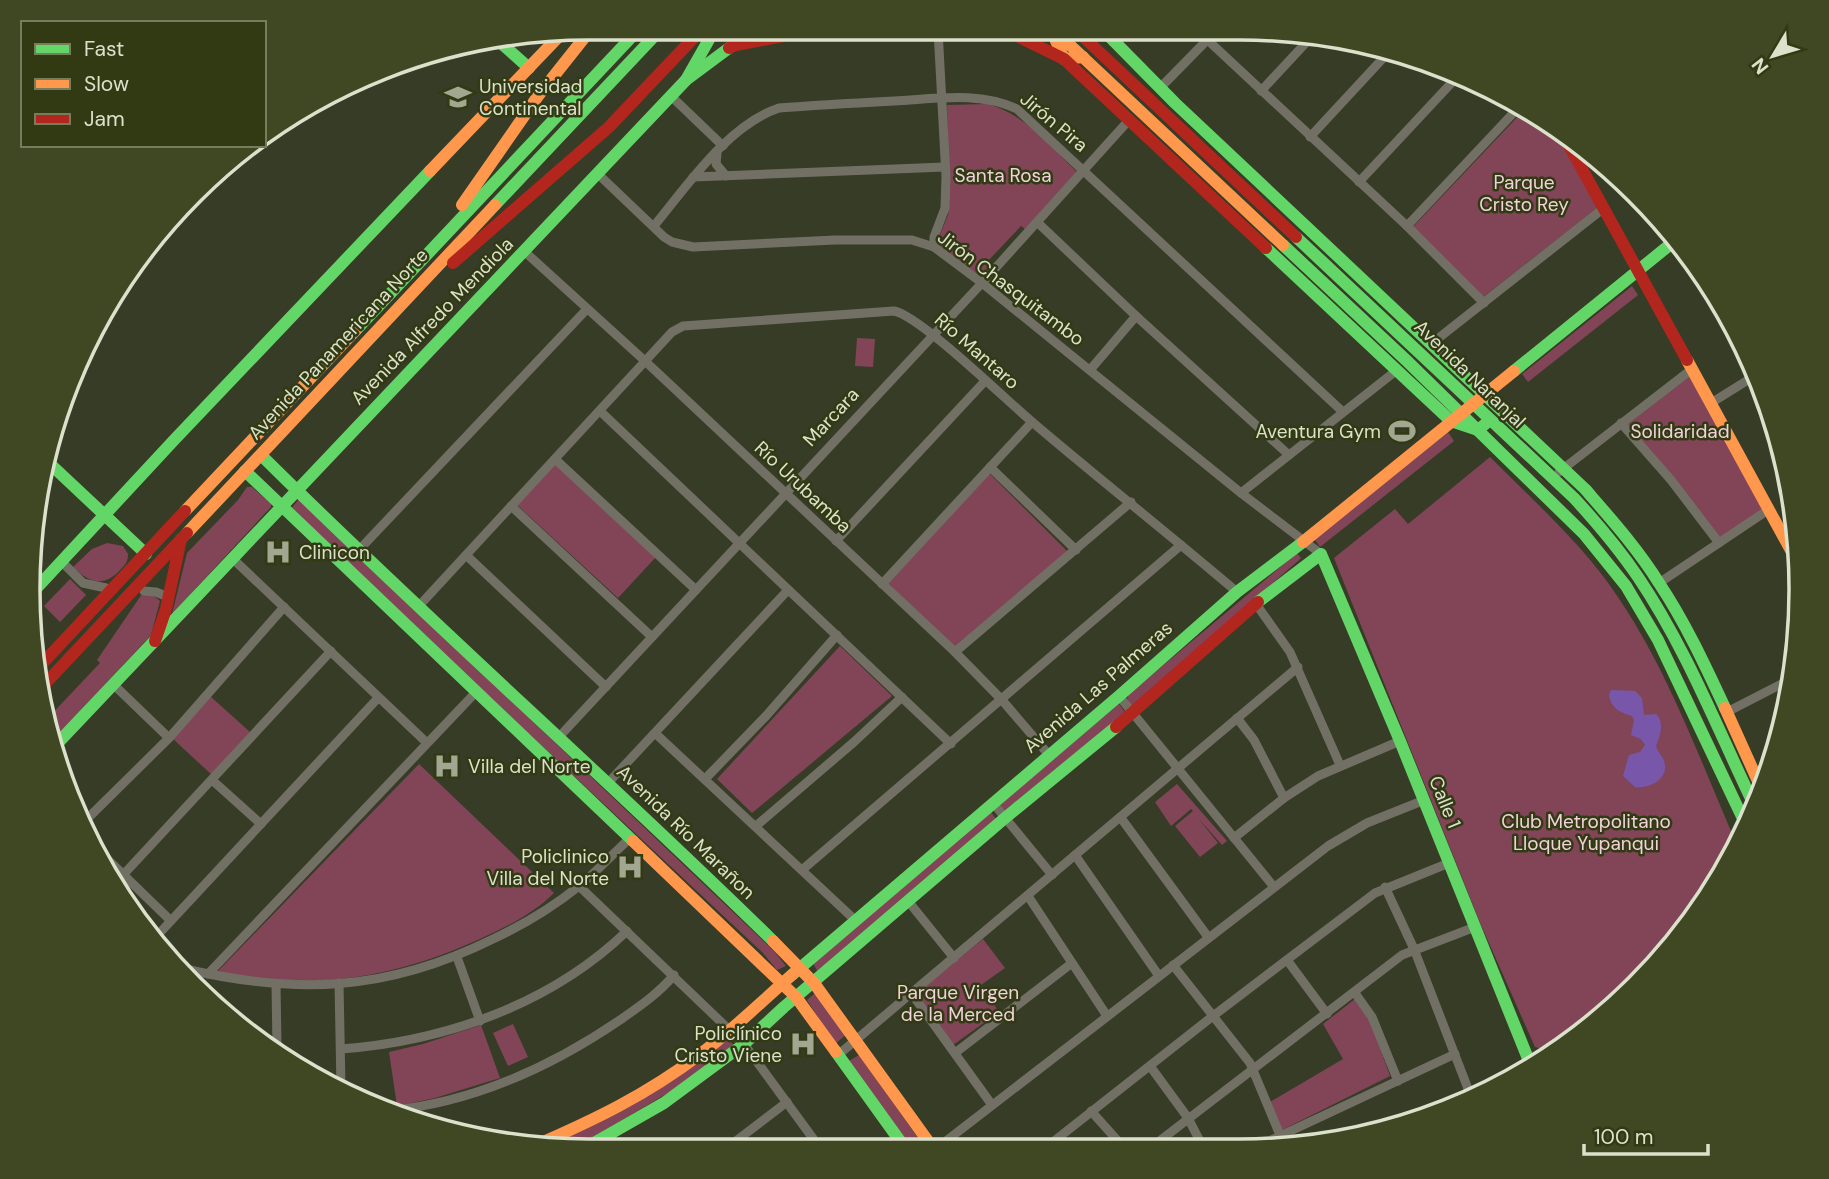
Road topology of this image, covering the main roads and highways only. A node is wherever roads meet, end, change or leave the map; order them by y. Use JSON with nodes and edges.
{"nodes":[{"id":1,"x":582,"y":40,"type":"edge"},
{"id":2,"x":629,"y":40,"type":"edge"},
{"id":3,"x":652,"y":40,"type":"edge"},
{"id":4,"x":692,"y":40,"type":"edge"},
{"id":5,"x":709,"y":40,"type":"edge"},
{"id":6,"x":763,"y":40,"type":"edge"},
{"id":7,"x":1023,"y":40,"type":"edge"},
{"id":8,"x":1057,"y":40,"type":"edge"},
{"id":9,"x":1064,"y":40,"type":"edge"},
{"id":10,"x":1090,"y":40,"type":"edge"},
{"id":11,"x":1112,"y":40,"type":"edge"},
{"id":12,"x":554,"y":41,"type":"edge"},
{"id":13,"x":506,"y":47,"type":"edge"},
{"id":14,"x":1083,"y":57,"type":"junction"},
{"id":15,"x":1064,"y":59,"type":"junction"},
{"id":16,"x":529,"y":68,"type":"junction"},
{"id":17,"x":686,"y":80,"type":"junction"},
{"id":18,"x":1574,"y":154,"type":"edge"},
{"id":19,"x":1668,"y":247,"type":"edge"},
{"id":20,"x":1639,"y":272,"type":"junction"},
{"id":21,"x":402,"y":281,"type":"junction"},
{"id":22,"x":419,"y":286,"type":"junction"},
{"id":23,"x":1485,"y":394,"type":"junction"},
{"id":24,"x":1474,"y":403,"type":"junction"},
{"id":25,"x":1456,"y":417,"type":"junction"},
{"id":26,"x":1490,"y":420,"type":"junction"},
{"id":27,"x":1478,"y":430,"type":"junction"},
{"id":28,"x":261,"y":455,"type":"junction"},
{"id":29,"x":54,"y":468,"type":"edge"},
{"id":30,"x":245,"y":471,"type":"junction"},
{"id":31,"x":296,"y":491,"type":"junction"},
{"id":32,"x":281,"y":506,"type":"junction"},
{"id":33,"x":104,"y":514,"type":"junction"},
{"id":34,"x":181,"y":540,"type":"junction"},
{"id":35,"x":1787,"y":542,"type":"edge"},
{"id":36,"x":146,"y":554,"type":"junction"},
{"id":37,"x":1321,"y":554,"type":"joint"},
{"id":38,"x":40,"y":585,"type":"edge"},
{"id":39,"x":155,"y":641,"type":"junction"},
{"id":40,"x":45,"y":661,"type":"edge"},
{"id":41,"x":48,"y":680,"type":"edge"},
{"id":42,"x":61,"y":740,"type":"edge"},
{"id":43,"x":1756,"y":777,"type":"edge"},
{"id":44,"x":1749,"y":794,"type":"edge"},
{"id":45,"x":1741,"y":814,"type":"edge"},
{"id":46,"x":800,"y":968,"type":"junction"},
{"id":47,"x":814,"y":982,"type":"junction"},
{"id":48,"x":782,"y":984,"type":"junction"},
{"id":49,"x":796,"y":997,"type":"junction"},
{"id":50,"x":1527,"y":1057,"type":"edge"},
{"id":51,"x":553,"y":1138,"type":"edge"},
{"id":52,"x":601,"y":1139,"type":"edge"},
{"id":53,"x":899,"y":1139,"type":"edge"},
{"id":54,"x":928,"y":1139,"type":"edge"}],
"edges":[{"from":1,"to":21,"type":"main road"},
{"from":2,"to":21,"type":"main road","name":"Avenida Panamericana Norte"},
{"from":3,"to":22,"type":"main road","name":"Avenida Panamericana Norte"},
{"from":4,"to":22,"type":"main road"},
{"from":5,"to":17,"type":"main road"},
{"from":6,"to":17,"type":"main road","name":"Avenida Alfredo Mendiola"},
{"from":7,"to":15,"type":"main road","name":"Avenida Naranjal"},
{"from":8,"to":15,"type":"main road"},
{"from":9,"to":14,"type":"main road","name":"Avenida Naranjal"},
{"from":10,"to":24,"type":"main road","name":"Avenida Naranjal"},
{"from":11,"to":23,"type":"main road","name":"Avenida Naranjal"},
{"from":12,"to":16,"type":"main road"},
{"from":13,"to":16,"type":"main road"},
{"from":14,"to":15,"type":"main road"},
{"from":14,"to":25,"type":"main road","name":"Avenida Naranjal"},
{"from":15,"to":25,"type":"main road","name":"Avenida Naranjal"},
{"from":16,"to":33,"type":"main road"},
{"from":17,"to":31,"type":"main road","name":"Avenida Alfredo Mendiola"},
{"from":18,"to":20,"type":"main road"},
{"from":19,"to":20,"type":"main road","name":"Avenida Las Palmeras"},
{"from":20,"to":23,"type":"main road","name":"Avenida Las Palmeras"},
{"from":20,"to":35,"type":"main road"},
{"from":21,"to":36,"type":"main road","name":"Avenida Panamericana Norte"},
{"from":22,"to":28,"type":"main road","name":"Avenida Panamericana Norte"},
{"from":23,"to":24,"type":"main road","name":"Avenida Las Palmeras"},
{"from":23,"to":43,"type":"main road","name":"Avenida Naranjal"},
{"from":24,"to":25,"type":"main road","name":"Avenida Las Palmeras"},
{"from":24,"to":26,"type":"main road","name":"Avenida Naranjal"},
{"from":25,"to":27,"type":"main road","name":"Avenida Naranjal"},
{"from":25,"to":46,"type":"main road","name":"Avenida Las Palmeras"},
{"from":26,"to":27,"type":"main road"},
{"from":26,"to":44,"type":"main road","name":"Avenida Naranjal"},
{"from":27,"to":45,"type":"main road","name":"Avenida Naranjal"},
{"from":28,"to":30,"type":"main road","name":"Avenida Panamericana Norte"},
{"from":28,"to":31,"type":"main road","name":"Avenida Río Marañon"},
{"from":29,"to":33,"type":"main road"},
{"from":30,"to":32,"type":"main road"},
{"from":30,"to":34,"type":"main road","name":"Avenida Panamericana Norte"},
{"from":31,"to":32,"type":"main road","name":"Avenida Alfredo Mendiola"},
{"from":31,"to":46,"type":"main road","name":"Avenida Río Marañon"},
{"from":32,"to":39,"type":"main road","name":"Avenida Alfredo Mendiola"},
{"from":32,"to":48,"type":"main road"},
{"from":33,"to":36,"type":"main road"},
{"from":33,"to":38,"type":"main road"},
{"from":34,"to":39,"type":"main road"},
{"from":34,"to":41,"type":"main road","name":"Avenida Panamericana Norte"},
{"from":36,"to":40,"type":"main road","name":"Avenida Panamericana Norte"},
{"from":37,"to":47,"type":"main road","name":"Avenida Las Palmeras"},
{"from":37,"to":50,"type":"main road","name":"Calle 1"},
{"from":39,"to":42,"type":"main road","name":"Avenida Alfredo Mendiola"},
{"from":46,"to":47,"type":"main road","name":"Avenida Río Marañon"},
{"from":46,"to":48,"type":"main road","name":"Avenida Las Palmeras"},
{"from":47,"to":49,"type":"main road","name":"Avenida Las Palmeras"},
{"from":47,"to":54,"type":"main road","name":"Avenida Río Marañon"},
{"from":48,"to":49,"type":"main road"},
{"from":48,"to":51,"type":"main road","name":"Avenida Las Palmeras"},
{"from":49,"to":52,"type":"main road","name":"Avenida Las Palmeras"},
{"from":49,"to":53,"type":"main road"}]}
